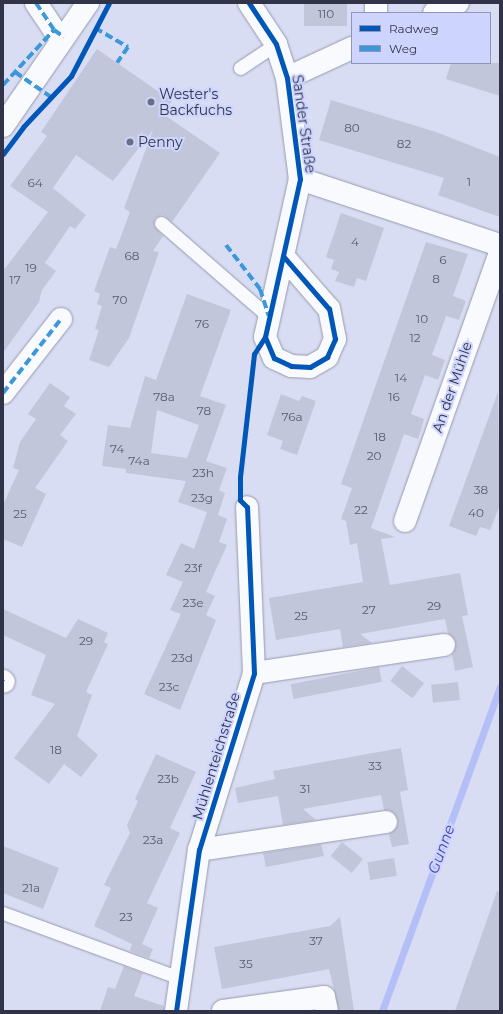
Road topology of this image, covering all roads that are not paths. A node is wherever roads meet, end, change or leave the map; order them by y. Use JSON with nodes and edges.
{"nodes":[{"id":1,"x":36,"y":3,"type":"edge"},
{"id":2,"x":88,"y":3,"type":"edge"},
{"id":3,"x":249,"y":3,"type":"edge"},
{"id":4,"x":458,"y":3,"type":"edge"},
{"id":5,"x":436,"y":12,"type":"edge"},
{"id":6,"x":64,"y":37,"type":"junction"},
{"id":7,"x":276,"y":44,"type":"junction"},
{"id":8,"x":351,"y":48,"type":"edge"},
{"id":9,"x":240,"y":68,"type":"dead end"},
{"id":10,"x":286,"y":78,"type":"junction"},
{"id":11,"x":3,"y":126,"type":"edge"},
{"id":12,"x":300,"y":179,"type":"junction"},
{"id":13,"x":161,"y":224,"type":"dead end"},
{"id":14,"x":500,"y":245,"type":"edge"},
{"id":15,"x":500,"y":252,"type":"edge"},
{"id":16,"x":284,"y":257,"type":"junction"},
{"id":17,"x":269,"y":316,"type":"junction"},
{"id":18,"x":61,"y":319,"type":"dead end"},
{"id":19,"x":3,"y":393,"type":"edge"},
{"id":20,"x":247,"y":507,"type":"dead end"},
{"id":21,"x":405,"y":521,"type":"dead end"},
{"id":22,"x":444,"y":645,"type":"dead end"},
{"id":23,"x":254,"y":673,"type":"junction"},
{"id":24,"x":386,"y":822,"type":"dead end"},
{"id":25,"x":199,"y":850,"type":"junction"},
{"id":26,"x":3,"y":913,"type":"edge"},
{"id":27,"x":180,"y":978,"type":"junction"},
{"id":28,"x":176,"y":1011,"type":"edge"},
{"id":29,"x":222,"y":1011,"type":"edge"},
{"id":30,"x":327,"y":1011,"type":"edge"}],
"edges":[{"from":1,"to":6,"type":"street"},
{"from":2,"to":6,"type":"street"},
{"from":3,"to":7,"type":"street","name":"Sander Straße"},
{"from":4,"to":5,"type":"street"},
{"from":6,"to":11,"type":"street"},
{"from":7,"to":9,"type":"lane"},
{"from":7,"to":10,"type":"street","name":"Sander Straße"},
{"from":8,"to":10,"type":"street","name":"Sander Straße"},
{"from":10,"to":12,"type":"street","name":"Sander Straße"},
{"from":12,"to":14,"type":"street"},
{"from":12,"to":16,"type":"street","name":"Sander Straße"},
{"from":13,"to":17,"type":"lane"},
{"from":15,"to":21,"type":"street","name":"An der Mühle"},
{"from":16,"to":17,"type":"street","name":"Sander Straße"},
{"from":16,"to":17,"type":"street","name":"Sander Straße"},
{"from":18,"to":19,"type":"street"},
{"from":20,"to":23,"type":"street","name":"Mühlenteichstraße"},
{"from":22,"to":23,"type":"street"},
{"from":23,"to":25,"type":"street","name":"Mühlenteichstraße"},
{"from":24,"to":25,"type":"street"},
{"from":25,"to":27,"type":"street","name":"Mühlenteichstraße"},
{"from":26,"to":27,"type":"lane"},
{"from":27,"to":28,"type":"street","name":"Mühlenteichstraße"},
{"from":29,"to":30,"type":"street"}]}
